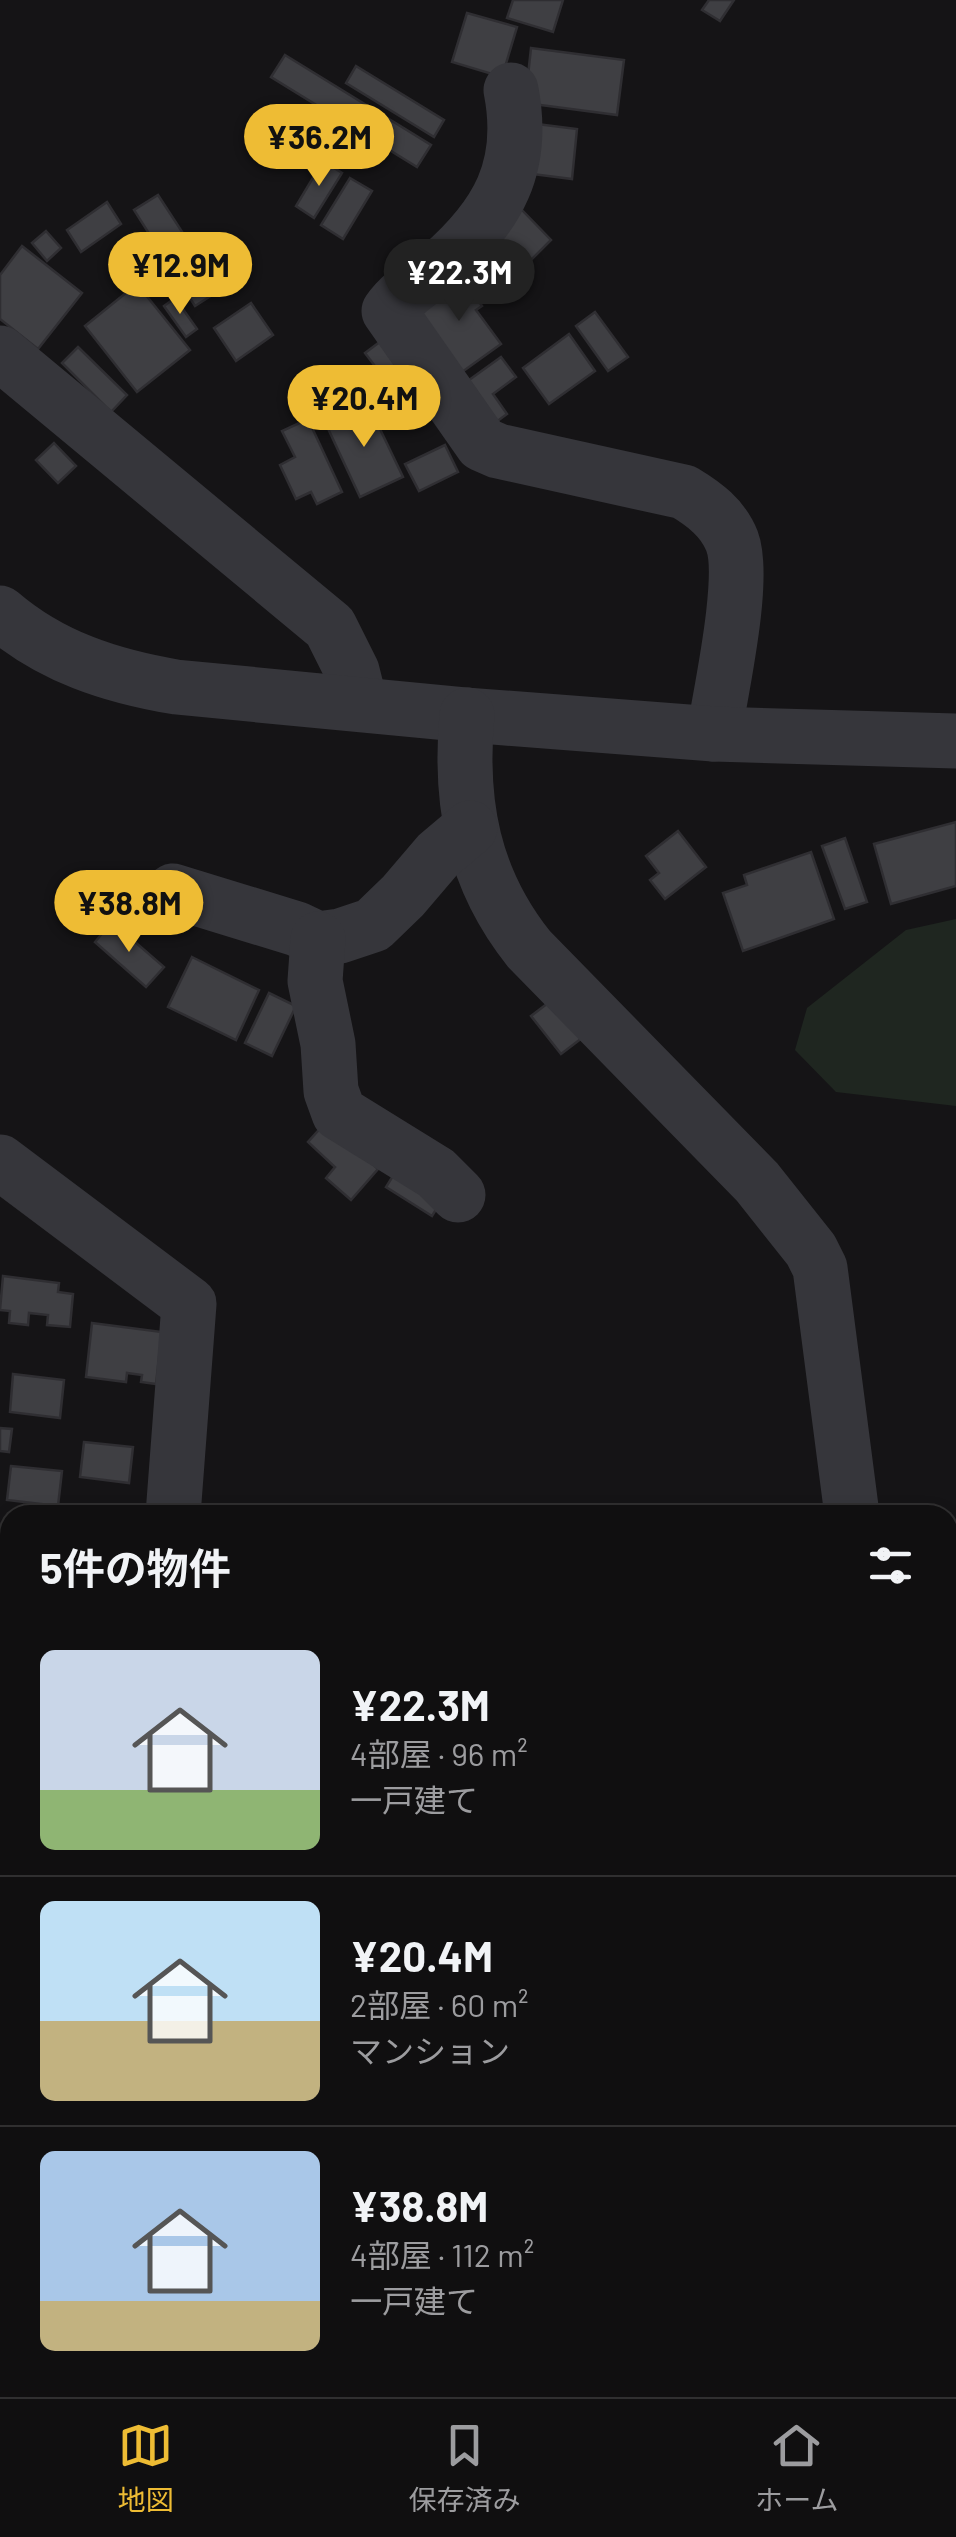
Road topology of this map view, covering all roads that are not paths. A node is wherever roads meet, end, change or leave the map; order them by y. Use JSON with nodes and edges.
{"nodes":[{"id":1,"x":511,"y":90,"type":"dead end"},
{"id":2,"x":0,"y":353,"type":"edge"},
{"id":3,"x":0,"y":613,"type":"edge"},
{"id":4,"x":360,"y":703,"type":"junction"},
{"id":5,"x":467,"y":715,"type":"junction"},
{"id":6,"x":714,"y":734,"type":"junction"},
{"id":7,"x":956,"y":741,"type":"edge"},
{"id":8,"x":470,"y":828,"type":"junction"},
{"id":9,"x":173,"y":891,"type":"dead end"},
{"id":10,"x":318,"y":939,"type":"junction"},
{"id":11,"x":0,"y":1162,"type":"edge"},
{"id":12,"x":458,"y":1194,"type":"dead end"},
{"id":13,"x":174,"y":1505,"type":"edge"},
{"id":14,"x":851,"y":1505,"type":"edge"}],
"edges":[{"from":1,"to":6,"type":"street"},
{"from":2,"to":4,"type":"street"},
{"from":3,"to":4,"type":"street"},
{"from":4,"to":5,"type":"street"},
{"from":5,"to":6,"type":"street"},
{"from":5,"to":8,"type":"street"},
{"from":6,"to":7,"type":"street"},
{"from":8,"to":10,"type":"street"},
{"from":8,"to":14,"type":"street"},
{"from":9,"to":10,"type":"street"},
{"from":10,"to":12,"type":"street"},
{"from":11,"to":13,"type":"street"}]}
